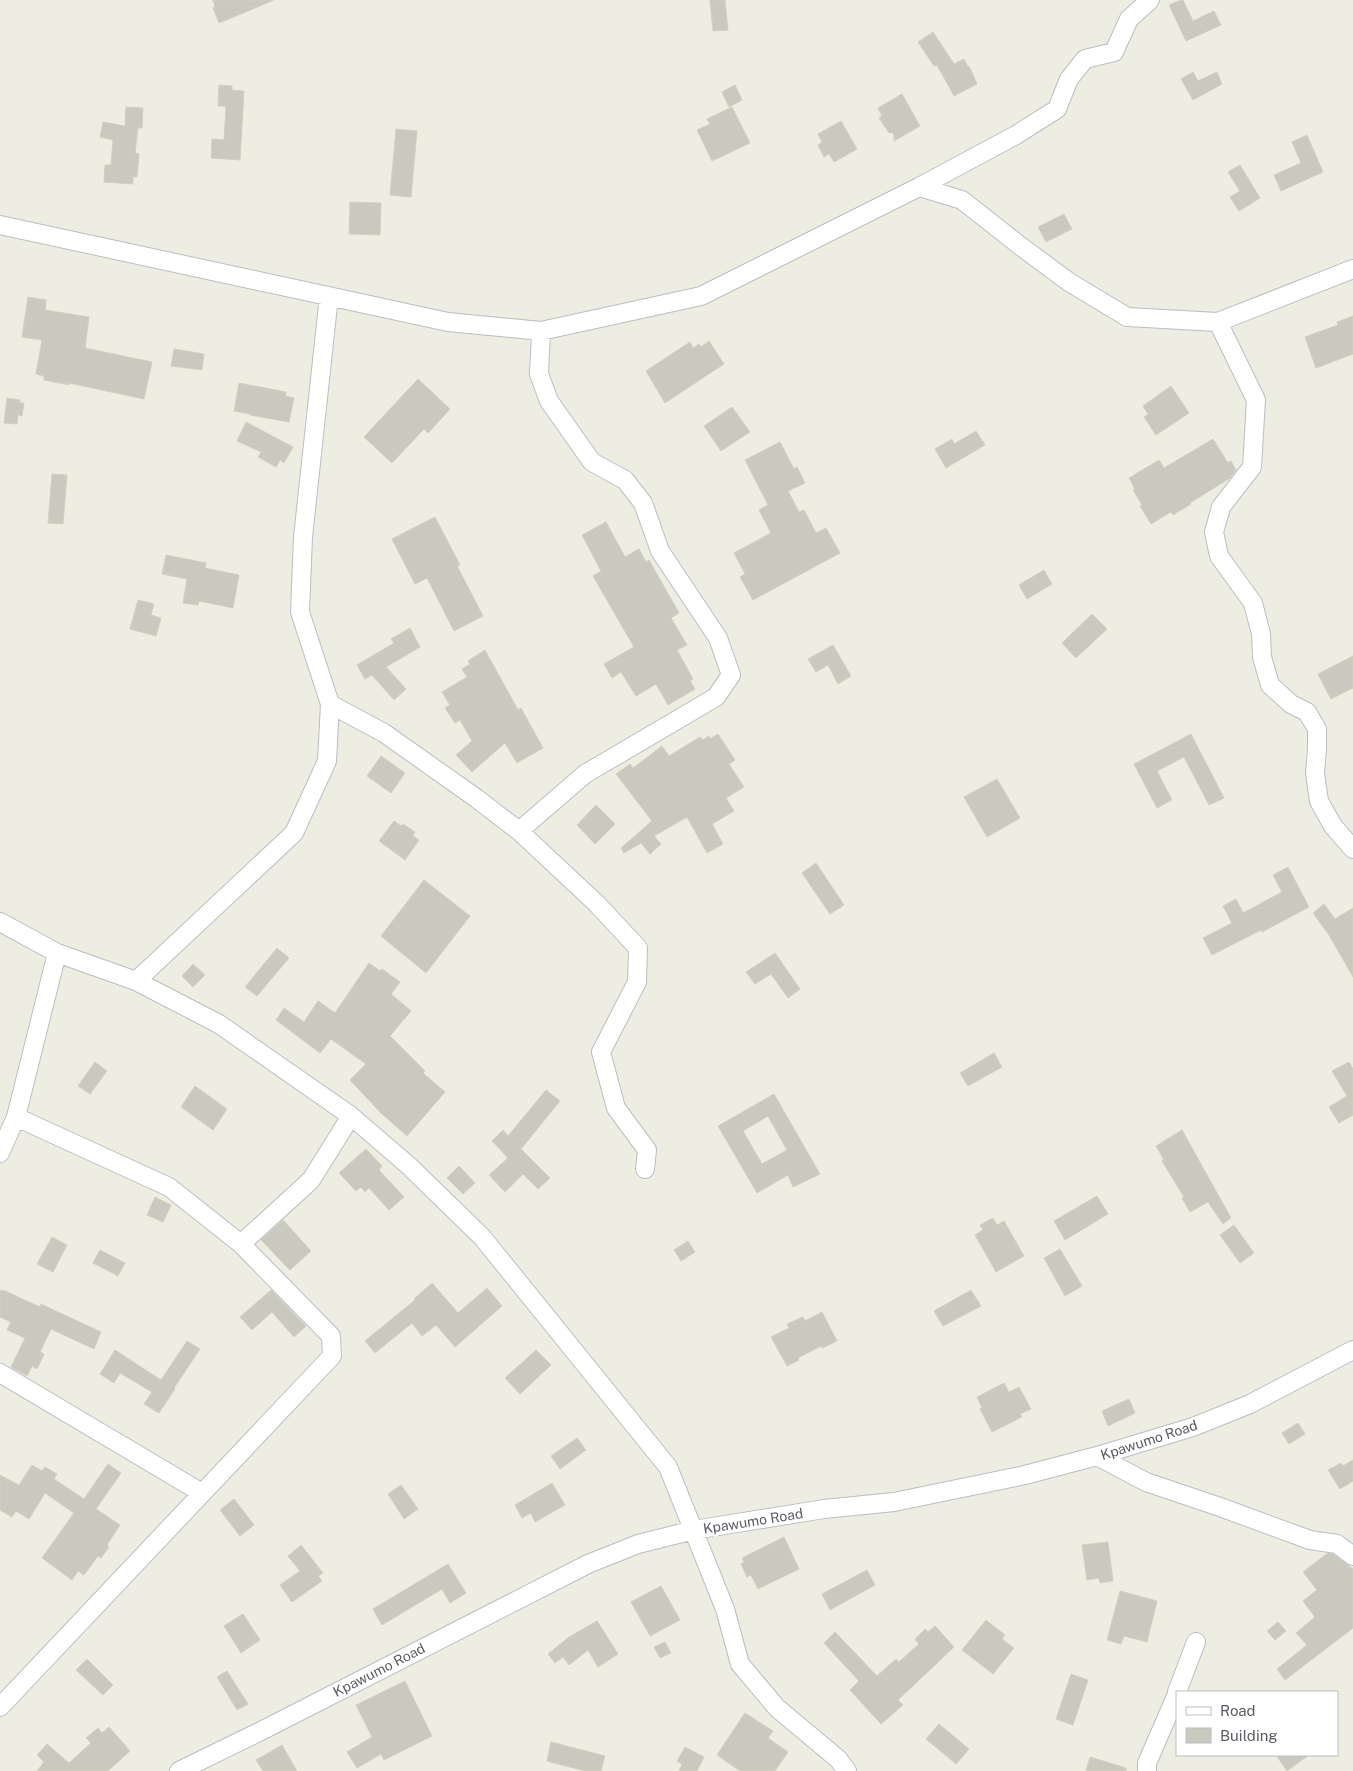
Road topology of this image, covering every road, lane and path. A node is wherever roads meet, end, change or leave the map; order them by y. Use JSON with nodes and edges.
{"nodes":[{"id":1,"x":1150,"y":0,"type":"edge"},
{"id":2,"x":919,"y":187,"type":"junction"},
{"id":3,"x":0,"y":225,"type":"edge"},
{"id":4,"x":1353,"y":269,"type":"edge"},
{"id":5,"x":329,"y":296,"type":"junction"},
{"id":6,"x":1218,"y":322,"type":"junction"},
{"id":7,"x":541,"y":331,"type":"junction"},
{"id":8,"x":330,"y":704,"type":"junction"},
{"id":9,"x":519,"y":831,"type":"junction"},
{"id":10,"x":1353,"y":848,"type":"edge"},
{"id":11,"x":0,"y":922,"type":"edge"},
{"id":12,"x":57,"y":953,"type":"junction"},
{"id":13,"x":136,"y":981,"type":"junction"},
{"id":14,"x":351,"y":1116,"type":"junction"},
{"id":15,"x":16,"y":1117,"type":"junction"},
{"id":16,"x":0,"y":1153,"type":"edge"},
{"id":17,"x":645,"y":1169,"type":"dead end"},
{"id":18,"x":241,"y":1244,"type":"junction"},
{"id":19,"x":1353,"y":1350,"type":"edge"},
{"id":20,"x":0,"y":1373,"type":"edge"},
{"id":21,"x":1097,"y":1456,"type":"junction"},
{"id":22,"x":202,"y":1493,"type":"junction"},
{"id":23,"x":694,"y":1530,"type":"junction"},
{"id":24,"x":1353,"y":1556,"type":"edge"},
{"id":25,"x":1196,"y":1642,"type":"dead end"},
{"id":26,"x":1178,"y":1691,"type":"edge"},
{"id":27,"x":1176,"y":1695,"type":"edge"},
{"id":28,"x":0,"y":1707,"type":"edge"},
{"id":29,"x":179,"y":1771,"type":"edge"},
{"id":30,"x":847,"y":1771,"type":"edge"},
{"id":31,"x":1147,"y":1771,"type":"edge"}],
"edges":[{"from":1,"to":2,"type":"street"},
{"from":2,"to":6,"type":"street"},
{"from":2,"to":7,"type":"street"},
{"from":3,"to":5,"type":"street"},
{"from":4,"to":6,"type":"street"},
{"from":5,"to":7,"type":"street"},
{"from":5,"to":8,"type":"street"},
{"from":6,"to":10,"type":"street"},
{"from":7,"to":9,"type":"street"},
{"from":8,"to":9,"type":"street"},
{"from":8,"to":13,"type":"street"},
{"from":9,"to":17,"type":"street"},
{"from":11,"to":12,"type":"street"},
{"from":12,"to":13,"type":"street"},
{"from":12,"to":15,"type":"street"},
{"from":13,"to":14,"type":"street"},
{"from":14,"to":18,"type":"street"},
{"from":14,"to":23,"type":"street"},
{"from":15,"to":16,"type":"street"},
{"from":15,"to":18,"type":"street"},
{"from":18,"to":22,"type":"street"},
{"from":19,"to":21,"type":"street","name":"Kpawumo Road"},
{"from":20,"to":22,"type":"street"},
{"from":21,"to":23,"type":"street","name":"Kpawumo Road"},
{"from":21,"to":24,"type":"street"},
{"from":22,"to":28,"type":"street"},
{"from":23,"to":29,"type":"street","name":"Kpawumo Road"},
{"from":23,"to":30,"type":"street"},
{"from":25,"to":26,"type":"street"},
{"from":27,"to":31,"type":"street"}]}
